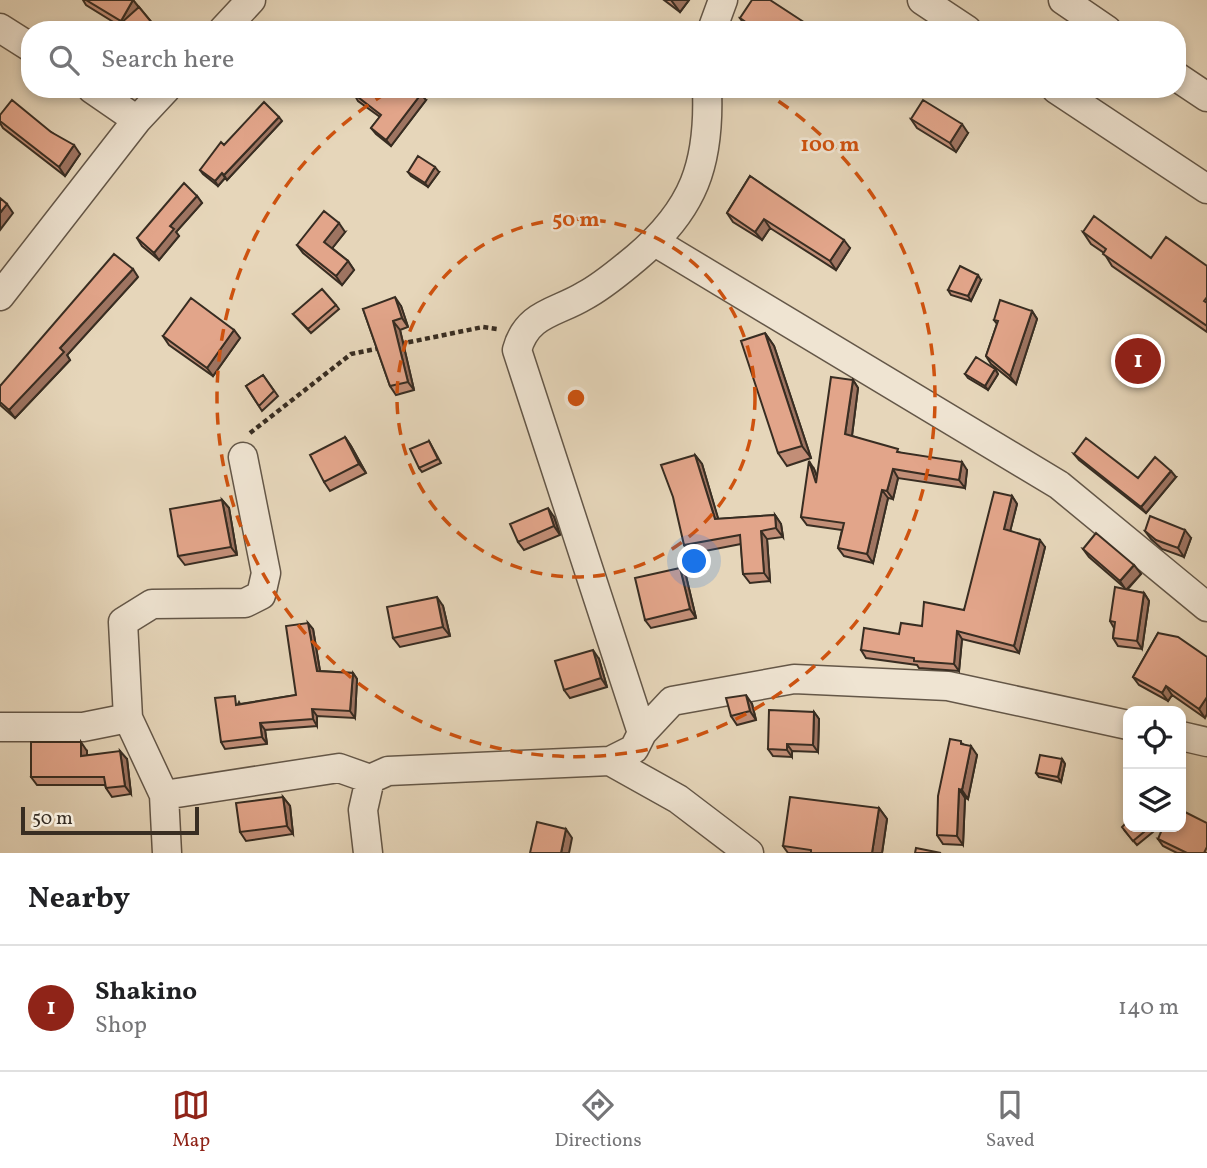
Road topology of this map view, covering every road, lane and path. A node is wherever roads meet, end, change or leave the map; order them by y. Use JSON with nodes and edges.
{"nodes":[{"id":1,"x":251,"y":0,"type":"edge"},
{"id":2,"x":723,"y":0,"type":"edge"},
{"id":3,"x":922,"y":0,"type":"edge"},
{"id":4,"x":1076,"y":4,"type":"edge"},
{"id":5,"x":231,"y":21,"type":"edge"},
{"id":6,"x":715,"y":21,"type":"edge"},
{"id":7,"x":954,"y":21,"type":"edge"},
{"id":8,"x":1096,"y":21,"type":"edge"},
{"id":9,"x":0,"y":27,"type":"edge"},
{"id":10,"x":21,"y":41,"type":"edge"},
{"id":11,"x":1186,"y":83,"type":"edge"},
{"id":12,"x":1207,"y":97,"type":"edge"},
{"id":13,"x":105,"y":98,"type":"edge"},
{"id":14,"x":158,"y":98,"type":"edge"},
{"id":15,"x":707,"y":98,"type":"edge"},
{"id":16,"x":1070,"y":98,"type":"edge"},
{"id":17,"x":137,"y":120,"type":"junction"},
{"id":18,"x":1207,"y":189,"type":"edge"},
{"id":19,"x":655,"y":242,"type":"junction"},
{"id":20,"x":0,"y":296,"type":"edge"},
{"id":21,"x":521,"y":333,"type":"junction"},
{"id":22,"x":243,"y":457,"type":"joint"},
{"id":23,"x":1207,"y":607,"type":"edge"},
{"id":24,"x":128,"y":718,"type":"junction"},
{"id":25,"x":1123,"y":724,"type":"edge"},
{"id":26,"x":0,"y":726,"type":"edge"},
{"id":27,"x":642,"y":733,"type":"junction"},
{"id":28,"x":1186,"y":737,"type":"edge"},
{"id":29,"x":1207,"y":741,"type":"edge"},
{"id":30,"x":610,"y":761,"type":"junction"},
{"id":31,"x":370,"y":779,"type":"junction"},
{"id":32,"x":163,"y":795,"type":"junction"},
{"id":33,"x":167,"y":853,"type":"edge"},
{"id":34,"x":368,"y":853,"type":"edge"},
{"id":35,"x":749,"y":853,"type":"edge"}],
"edges":[{"from":1,"to":5,"type":"street"},
{"from":2,"to":6,"type":"street"},
{"from":3,"to":7,"type":"street"},
{"from":4,"to":8,"type":"street"},
{"from":9,"to":10,"type":"street"},
{"from":11,"to":12,"type":"street"},
{"from":13,"to":17,"type":"street"},
{"from":14,"to":17,"type":"street"},
{"from":15,"to":19,"type":"street"},
{"from":16,"to":18,"type":"street"},
{"from":17,"to":20,"type":"street"},
{"from":19,"to":21,"type":"street"},
{"from":19,"to":23,"type":"street"},
{"from":21,"to":22,"type":"path"},
{"from":21,"to":27,"type":"street"},
{"from":22,"to":24,"type":"street"},
{"from":24,"to":26,"type":"street"},
{"from":24,"to":32,"type":"street"},
{"from":25,"to":27,"type":"street"},
{"from":27,"to":30,"type":"street"},
{"from":28,"to":29,"type":"street"},
{"from":30,"to":31,"type":"street"},
{"from":30,"to":35,"type":"street"},
{"from":31,"to":32,"type":"street"},
{"from":31,"to":34,"type":"street"},
{"from":32,"to":33,"type":"street"}]}
